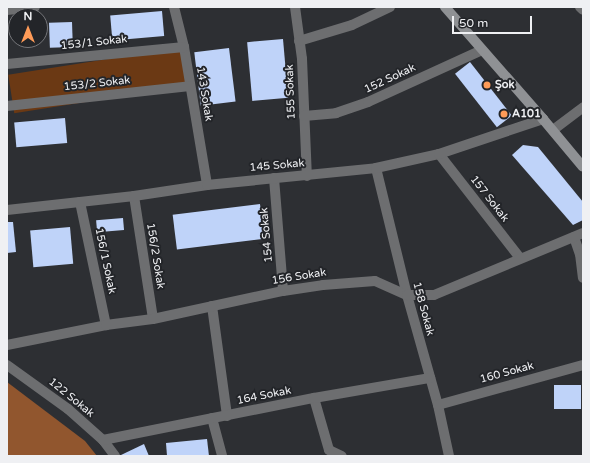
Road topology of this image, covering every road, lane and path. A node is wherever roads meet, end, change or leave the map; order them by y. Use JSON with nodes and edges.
{"nodes":[{"id":1,"x":35,"y":7,"type":"edge"},
{"id":2,"x":174,"y":7,"type":"edge"},
{"id":3,"x":295,"y":7,"type":"edge"},
{"id":4,"x":390,"y":7,"type":"edge"},
{"id":5,"x":444,"y":7,"type":"edge"},
{"id":6,"x":580,"y":7,"type":"edge"},
{"id":7,"x":7,"y":10,"type":"edge"},
{"id":8,"x":583,"y":10,"type":"edge"},
{"id":9,"x":299,"y":41,"type":"junction"},
{"id":10,"x":184,"y":47,"type":"junction"},
{"id":11,"x":482,"y":50,"type":"junction"},
{"id":12,"x":7,"y":64,"type":"edge"},
{"id":13,"x":190,"y":86,"type":"junction"},
{"id":14,"x":7,"y":106,"type":"edge"},
{"id":15,"x":583,"y":107,"type":"edge"},
{"id":16,"x":304,"y":116,"type":"junction"},
{"id":17,"x":543,"y":118,"type":"junction"},
{"id":18,"x":553,"y":130,"type":"junction"},
{"id":19,"x":439,"y":154,"type":"junction"},
{"id":20,"x":583,"y":167,"type":"edge"},
{"id":21,"x":376,"y":168,"type":"junction"},
{"id":22,"x":307,"y":176,"type":"junction"},
{"id":23,"x":274,"y":178,"type":"junction"},
{"id":24,"x":207,"y":185,"type":"junction"},
{"id":25,"x":134,"y":196,"type":"junction"},
{"id":26,"x":80,"y":202,"type":"junction"},
{"id":27,"x":7,"y":210,"type":"edge"},
{"id":28,"x":579,"y":235,"type":"edge"},
{"id":29,"x":520,"y":258,"type":"junction"},
{"id":30,"x":583,"y":278,"type":"edge"},
{"id":31,"x":283,"y":291,"type":"junction"},
{"id":32,"x":407,"y":295,"type":"junction"},
{"id":33,"x":212,"y":306,"type":"junction"},
{"id":34,"x":154,"y":319,"type":"junction"},
{"id":35,"x":106,"y":325,"type":"junction"},
{"id":36,"x":7,"y":345,"type":"edge"},
{"id":37,"x":7,"y":365,"type":"edge"},
{"id":38,"x":583,"y":365,"type":"edge"},
{"id":39,"x":430,"y":378,"type":"junction"},
{"id":40,"x":314,"y":398,"type":"junction"},
{"id":41,"x":438,"y":405,"type":"junction"},
{"id":42,"x":227,"y":416,"type":"junction"},
{"id":43,"x":212,"y":418,"type":"junction"},
{"id":44,"x":102,"y":440,"type":"junction"},
{"id":45,"x":115,"y":456,"type":"edge"},
{"id":46,"x":222,"y":456,"type":"edge"},
{"id":47,"x":342,"y":456,"type":"edge"},
{"id":48,"x":449,"y":456,"type":"edge"}],
"edges":[{"from":1,"to":7,"type":"street"},
{"from":2,"to":10,"type":"street","name":"143 Sokak"},
{"from":3,"to":9,"type":"street","name":"155 Sokak"},
{"from":4,"to":9,"type":"street"},
{"from":5,"to":11,"type":"main road"},
{"from":6,"to":8,"type":"street"},
{"from":9,"to":16,"type":"street","name":"155 Sokak"},
{"from":10,"to":12,"type":"street","name":"153/1 Sokak"},
{"from":10,"to":13,"type":"street","name":"143 Sokak"},
{"from":11,"to":16,"type":"street","name":"152 Sokak"},
{"from":11,"to":17,"type":"main road"},
{"from":13,"to":14,"type":"street","name":"153/2 Sokak"},
{"from":13,"to":24,"type":"street","name":"143 Sokak"},
{"from":15,"to":18,"type":"street"},
{"from":16,"to":22,"type":"street","name":"155 Sokak"},
{"from":17,"to":18,"type":"main road"},
{"from":17,"to":19,"type":"street","name":"145 Sokak"},
{"from":18,"to":20,"type":"main road"},
{"from":19,"to":21,"type":"street","name":"145 Sokak"},
{"from":19,"to":29,"type":"street","name":"157 Sokak"},
{"from":21,"to":22,"type":"street","name":"145 Sokak"},
{"from":21,"to":32,"type":"street","name":"158 Sokak"},
{"from":22,"to":23,"type":"street","name":"145 Sokak"},
{"from":23,"to":24,"type":"street","name":"145 Sokak"},
{"from":23,"to":31,"type":"street","name":"154 Sokak"},
{"from":24,"to":25,"type":"street","name":"145 Sokak"},
{"from":25,"to":26,"type":"street","name":"145 Sokak"},
{"from":25,"to":34,"type":"street","name":"156/2 Sokak"},
{"from":26,"to":27,"type":"street","name":"145 Sokak"},
{"from":26,"to":35,"type":"street","name":"156/1 Sokak"},
{"from":28,"to":29,"type":"street","name":"156 Sokak"},
{"from":28,"to":30,"type":"street"},
{"from":29,"to":32,"type":"street","name":"156 Sokak"},
{"from":31,"to":32,"type":"street","name":"156 Sokak"},
{"from":31,"to":33,"type":"street","name":"156 Sokak"},
{"from":32,"to":39,"type":"street","name":"158 Sokak"},
{"from":33,"to":34,"type":"street","name":"156 Sokak"},
{"from":33,"to":42,"type":"street"},
{"from":34,"to":35,"type":"street","name":"156 Sokak"},
{"from":35,"to":36,"type":"street","name":"156 Sokak"},
{"from":37,"to":44,"type":"street","name":"122 Sokak"},
{"from":38,"to":41,"type":"street","name":"160 Sokak"},
{"from":39,"to":40,"type":"street","name":"164 Sokak"},
{"from":39,"to":41,"type":"street","name":"158 Sokak"},
{"from":40,"to":42,"type":"street","name":"164 Sokak"},
{"from":40,"to":47,"type":"street"},
{"from":41,"to":48,"type":"street","name":"158 Sokak"},
{"from":42,"to":43,"type":"street","name":"164 Sokak"},
{"from":43,"to":44,"type":"street","name":"164 Sokak"},
{"from":43,"to":46,"type":"street"},
{"from":44,"to":45,"type":"street","name":"122 Sokak"}]}
